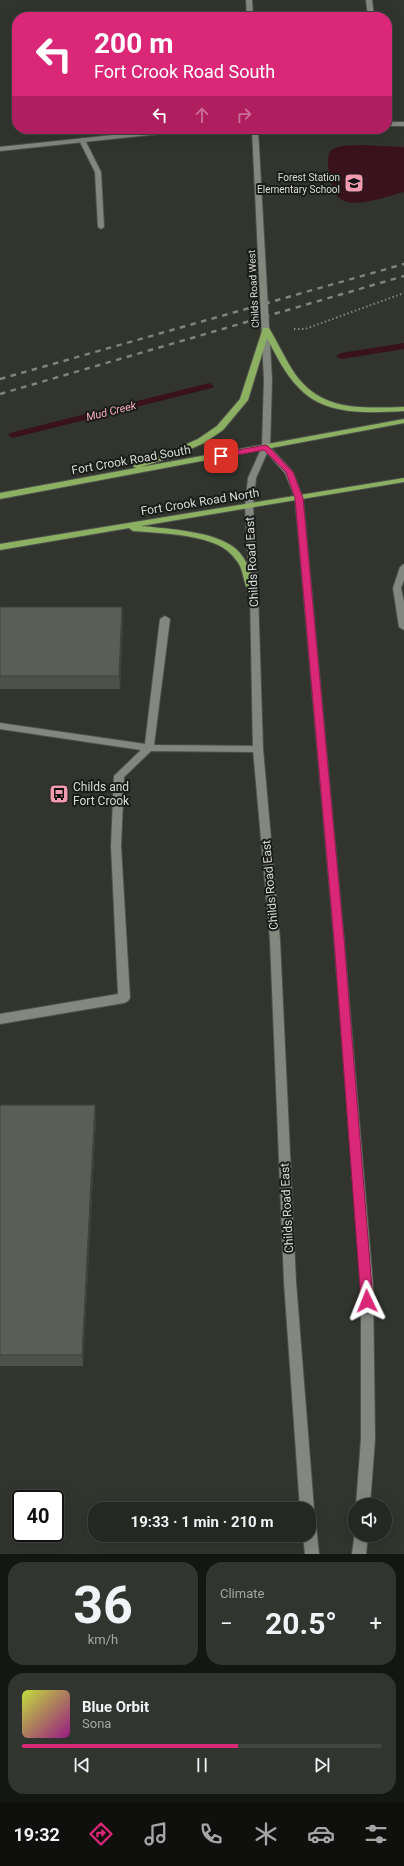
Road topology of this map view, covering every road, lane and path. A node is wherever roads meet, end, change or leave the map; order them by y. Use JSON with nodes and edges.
{"nodes":[{"id":1,"x":249,"y":0,"type":"edge"},
{"id":2,"x":369,"y":0,"type":"edge"},
{"id":3,"x":250,"y":12,"type":"edge"},
{"id":4,"x":370,"y":12,"type":"edge"},
{"id":5,"x":392,"y":124,"type":"edge"},
{"id":6,"x":404,"y":124,"type":"edge"},
{"id":7,"x":139,"y":134,"type":"edge"},
{"id":8,"x":255,"y":134,"type":"edge"},
{"id":9,"x":82,"y":140,"type":"junction"},
{"id":10,"x":0,"y":149,"type":"edge"},
{"id":11,"x":101,"y":227,"type":"dead end"},
{"id":12,"x":404,"y":293,"type":"edge"},
{"id":13,"x":266,"y":330,"type":"junction"},
{"id":14,"x":404,"y":409,"type":"edge"},
{"id":15,"x":404,"y":421,"type":"edge"},
{"id":16,"x":266,"y":447,"type":"junction"},
{"id":17,"x":101,"y":478,"type":"junction"},
{"id":18,"x":404,"y":480,"type":"edge"},
{"id":19,"x":0,"y":496,"type":"edge"},
{"id":20,"x":299,"y":498,"type":"junction"},
{"id":21,"x":249,"y":506,"type":"junction"},
{"id":22,"x":119,"y":527,"type":"junction"},
{"id":23,"x":0,"y":547,"type":"edge"},
{"id":24,"x":404,"y":567,"type":"edge"},
{"id":25,"x":254,"y":593,"type":"junction"},
{"id":26,"x":165,"y":619,"type":"dead end"},
{"id":27,"x":404,"y":627,"type":"edge"},
{"id":28,"x":0,"y":726,"type":"edge"},
{"id":29,"x":150,"y":748,"type":"junction"},
{"id":30,"x":258,"y":750,"type":"junction"},
{"id":31,"x":0,"y":1019,"type":"edge"},
{"id":32,"x":364,"y":1498,"type":"edge"},
{"id":33,"x":306,"y":1502,"type":"edge"},
{"id":34,"x":311,"y":1542,"type":"edge"},
{"id":35,"x":360,"y":1542,"type":"edge"},
{"id":36,"x":312,"y":1554,"type":"edge"},
{"id":37,"x":359,"y":1554,"type":"edge"}],
"edges":[{"from":1,"to":3,"type":"street"},
{"from":2,"to":4,"type":"street"},
{"from":5,"to":6,"type":"street"},
{"from":7,"to":9,"type":"street"},
{"from":8,"to":13,"type":"street","name":"Childs Road West"},
{"from":9,"to":10,"type":"street"},
{"from":9,"to":11,"type":"street"},
{"from":12,"to":13,"type":"path"},
{"from":13,"to":14,"type":"main road"},
{"from":13,"to":16,"type":"street","name":"Childs Road West"},
{"from":13,"to":17,"type":"main road"},
{"from":15,"to":16,"type":"main road"},
{"from":16,"to":17,"type":"main road","name":"Fort Crook Road South"},
{"from":16,"to":20,"type":"street"},
{"from":16,"to":21,"type":"street","name":"Childs Road East"},
{"from":17,"to":19,"type":"main road","name":"Fort Crook Road South"},
{"from":18,"to":20,"type":"main road","name":"Fort Crook Road North"},
{"from":20,"to":21,"type":"main road","name":"Fort Crook Road North"},
{"from":20,"to":32,"type":"street"},
{"from":21,"to":22,"type":"main road","name":"Fort Crook Road North"},
{"from":21,"to":25,"type":"street","name":"Childs Road East"},
{"from":22,"to":23,"type":"main road","name":"Fort Crook Road North"},
{"from":22,"to":25,"type":"main road"},
{"from":24,"to":27,"type":"street"},
{"from":25,"to":30,"type":"street","name":"Childs Road East"},
{"from":26,"to":29,"type":"street"},
{"from":28,"to":29,"type":"street"},
{"from":29,"to":30,"type":"street"},
{"from":29,"to":31,"type":"street"},
{"from":30,"to":33,"type":"street","name":"Childs Road East"},
{"from":34,"to":36,"type":"street"},
{"from":35,"to":37,"type":"street"}]}
